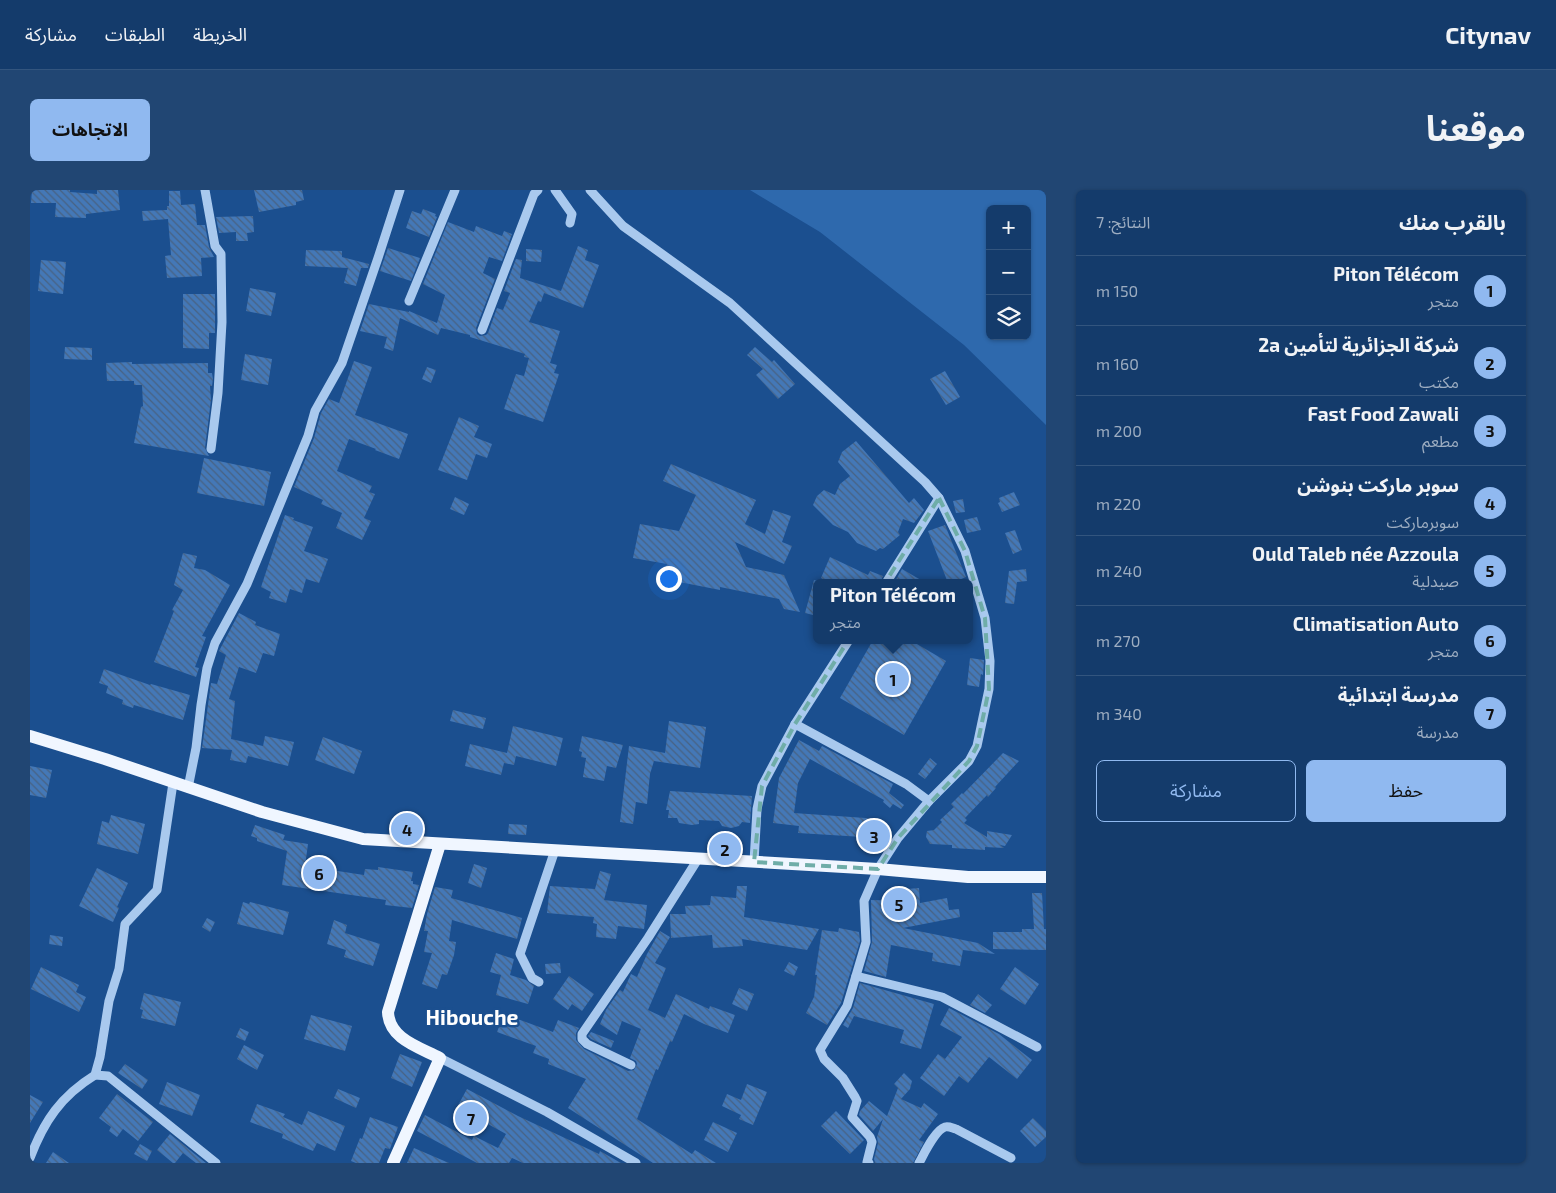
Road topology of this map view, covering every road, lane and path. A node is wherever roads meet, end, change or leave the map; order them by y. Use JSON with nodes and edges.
{"nodes":[{"id":1,"x":205,"y":190,"type":"edge"},
{"id":2,"x":400,"y":190,"type":"edge"},
{"id":3,"x":455,"y":190,"type":"edge"},
{"id":4,"x":538,"y":190,"type":"edge"},
{"id":5,"x":555,"y":190,"type":"edge"},
{"id":6,"x":590,"y":190,"type":"edge"},
{"id":7,"x":570,"y":223,"type":"dead end"},
{"id":8,"x":409,"y":302,"type":"dead end"},
{"id":9,"x":482,"y":330,"type":"dead end"},
{"id":10,"x":211,"y":449,"type":"dead end"},
{"id":11,"x":939,"y":498,"type":"junction"},
{"id":12,"x":888,"y":579,"type":"edge"},
{"id":13,"x":846,"y":644,"type":"edge"},
{"id":14,"x":795,"y":724,"type":"junction"},
{"id":15,"x":30,"y":736,"type":"edge"},
{"id":16,"x":174,"y":783,"type":"junction"},
{"id":17,"x":188,"y":788,"type":"junction"},
{"id":18,"x":929,"y":801,"type":"junction"},
{"id":19,"x":440,"y":844,"type":"junction"},
{"id":20,"x":554,"y":850,"type":"junction"},
{"id":21,"x":698,"y":859,"type":"junction"},
{"id":22,"x":754,"y":862,"type":"junction"},
{"id":23,"x":878,"y":869,"type":"junction"},
{"id":24,"x":1046,"y":876,"type":"edge"},
{"id":25,"x":856,"y":976,"type":"junction"},
{"id":26,"x":539,"y":982,"type":"dead end"},
{"id":27,"x":1037,"y":1047,"type":"dead end"},
{"id":28,"x":440,"y":1058,"type":"junction"},
{"id":29,"x":631,"y":1065,"type":"dead end"},
{"id":30,"x":95,"y":1075,"type":"junction"},
{"id":31,"x":30,"y":1158,"type":"edge"},
{"id":32,"x":1011,"y":1158,"type":"dead end"},
{"id":33,"x":216,"y":1163,"type":"edge"},
{"id":34,"x":393,"y":1163,"type":"edge"},
{"id":35,"x":636,"y":1163,"type":"edge"},
{"id":36,"x":868,"y":1163,"type":"edge"},
{"id":37,"x":919,"y":1163,"type":"edge"}],
"edges":[{"from":1,"to":10,"type":"street"},
{"from":2,"to":17,"type":"street"},
{"from":3,"to":8,"type":"street"},
{"from":4,"to":9,"type":"street"},
{"from":5,"to":7,"type":"street"},
{"from":6,"to":11,"type":"street"},
{"from":11,"to":12,"type":"street"},
{"from":11,"to":18,"type":"street"},
{"from":13,"to":14,"type":"street"},
{"from":14,"to":18,"type":"street"},
{"from":14,"to":22,"type":"street"},
{"from":15,"to":16,"type":"main road"},
{"from":16,"to":17,"type":"main road"},
{"from":16,"to":30,"type":"street"},
{"from":17,"to":19,"type":"main road"},
{"from":18,"to":23,"type":"street"},
{"from":19,"to":20,"type":"main road"},
{"from":19,"to":28,"type":"main road"},
{"from":20,"to":21,"type":"main road"},
{"from":20,"to":26,"type":"street"},
{"from":21,"to":22,"type":"main road"},
{"from":21,"to":29,"type":"street"},
{"from":22,"to":23,"type":"main road"},
{"from":23,"to":24,"type":"main road"},
{"from":23,"to":25,"type":"street"},
{"from":25,"to":27,"type":"street"},
{"from":25,"to":36,"type":"street"},
{"from":28,"to":34,"type":"main road"},
{"from":28,"to":35,"type":"street"},
{"from":30,"to":31,"type":"street"},
{"from":30,"to":33,"type":"street"},
{"from":32,"to":37,"type":"street"}]}
